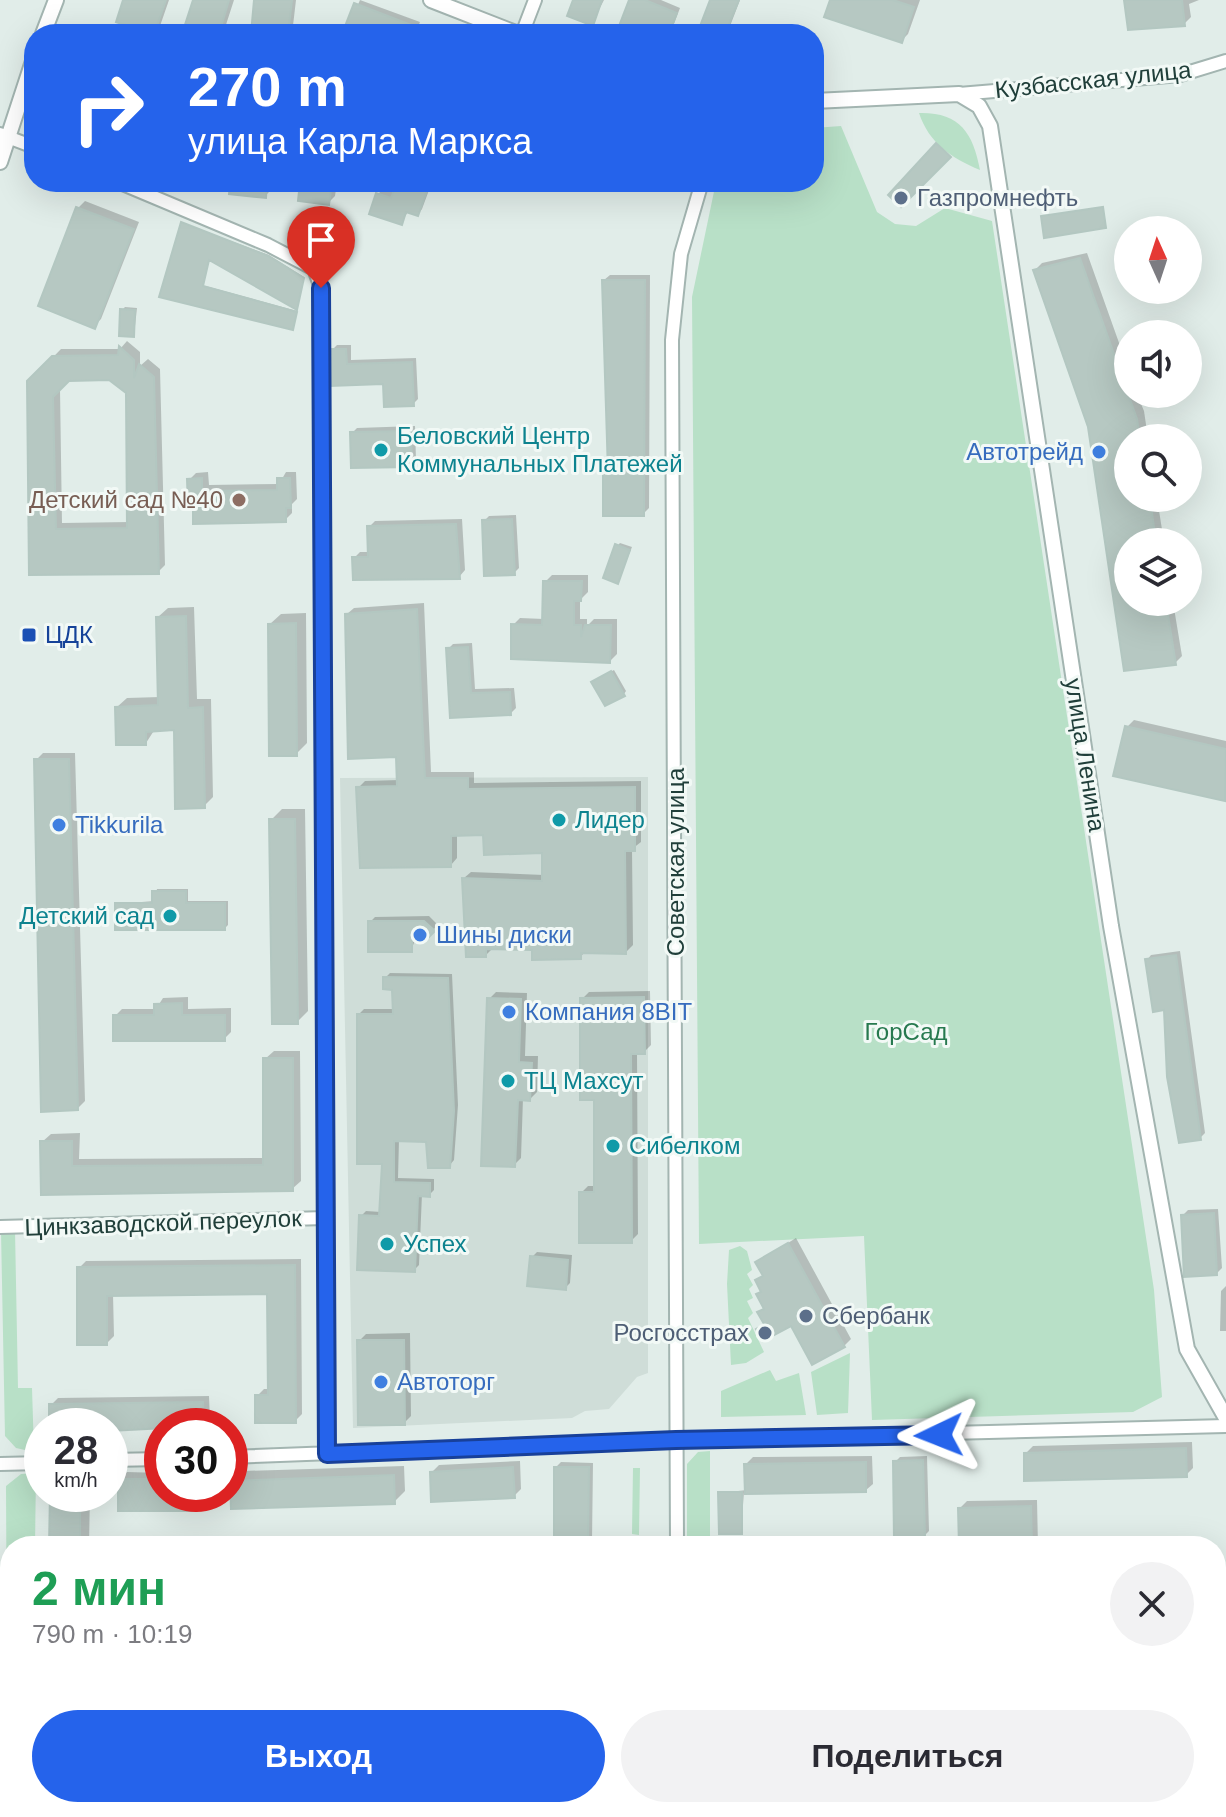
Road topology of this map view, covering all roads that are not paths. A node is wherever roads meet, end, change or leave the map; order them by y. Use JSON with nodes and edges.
{"nodes":[{"id":1,"x":56,"y":0,"type":"edge"},
{"id":2,"x":431,"y":0,"type":"edge"},
{"id":3,"x":535,"y":0,"type":"edge"},
{"id":4,"x":47,"y":24,"type":"edge"},
{"id":5,"x":494,"y":24,"type":"edge"},
{"id":6,"x":524,"y":24,"type":"edge"},
{"id":7,"x":1226,"y":61,"type":"edge"},
{"id":8,"x":24,"y":83,"type":"edge"},
{"id":9,"x":959,"y":94,"type":"junction"},
{"id":10,"x":824,"y":101,"type":"edge"},
{"id":11,"x":3,"y":135,"type":"edge"},
{"id":12,"x":24,"y":143,"type":"edge"},
{"id":13,"x":0,"y":162,"type":"edge"},
{"id":14,"x":142,"y":192,"type":"edge"},
{"id":15,"x":699,"y":192,"type":"edge"},
{"id":16,"x":325,"y":1218,"type":"junction"},
{"id":17,"x":0,"y":1227,"type":"edge"},
{"id":18,"x":1226,"y":1418,"type":"edge"},
{"id":19,"x":1226,"y":1426,"type":"edge"},
{"id":20,"x":676,"y":1440,"type":"junction"},
{"id":21,"x":327,"y":1454,"type":"junction"},
{"id":22,"x":248,"y":1456,"type":"edge"},
{"id":23,"x":24,"y":1463,"type":"edge"},
{"id":24,"x":0,"y":1464,"type":"edge"},
{"id":25,"x":677,"y":1536,"type":"edge"}],
"edges":[{"from":1,"to":4,"type":"street"},
{"from":2,"to":5,"type":"street"},
{"from":3,"to":6,"type":"street"},
{"from":7,"to":9,"type":"street","name":"Кузбасская улица"},
{"from":8,"to":11,"type":"street"},
{"from":9,"to":10,"type":"street"},
{"from":9,"to":18,"type":"street","name":"улица Ленина"},
{"from":11,"to":12,"type":"street"},
{"from":11,"to":13,"type":"street"},
{"from":14,"to":16,"type":"street"},
{"from":15,"to":20,"type":"street","name":"Советская улица"},
{"from":16,"to":17,"type":"street","name":"Цинкзаводской переулок"},
{"from":16,"to":21,"type":"street"},
{"from":19,"to":20,"type":"street"},
{"from":20,"to":21,"type":"street"},
{"from":20,"to":25,"type":"street","name":"Советская улица"},
{"from":21,"to":22,"type":"street"},
{"from":23,"to":24,"type":"street"}]}
